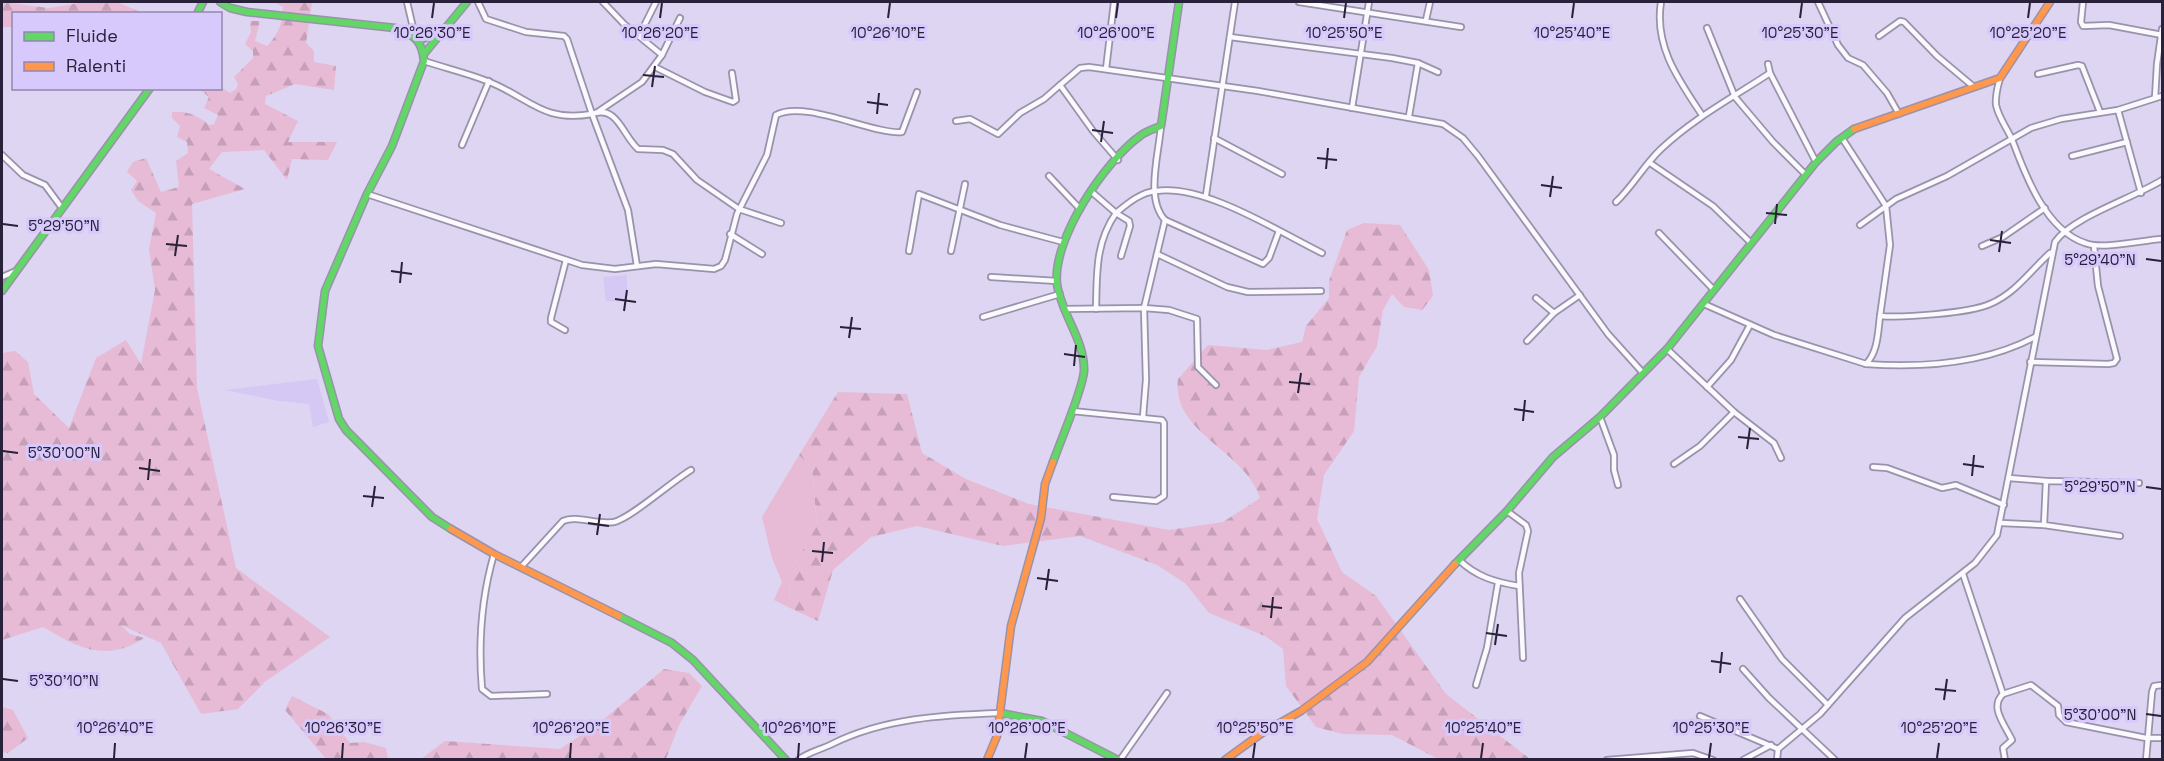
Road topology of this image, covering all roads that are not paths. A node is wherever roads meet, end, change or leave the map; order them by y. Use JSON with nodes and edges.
{"nodes":[{"id":1,"x":220,"y":2,"type":"edge"},
{"id":2,"x":407,"y":2,"type":"edge"},
{"id":3,"x":478,"y":2,"type":"edge"},
{"id":4,"x":603,"y":2,"type":"edge"},
{"id":5,"x":656,"y":2,"type":"edge"},
{"id":6,"x":1114,"y":2,"type":"edge"},
{"id":7,"x":1179,"y":2,"type":"edge"},
{"id":8,"x":1235,"y":2,"type":"edge"},
{"id":9,"x":1299,"y":2,"type":"edge"},
{"id":10,"x":1369,"y":2,"type":"edge"},
{"id":11,"x":1430,"y":2,"type":"edge"},
{"id":12,"x":1661,"y":2,"type":"edge"},
{"id":13,"x":1818,"y":2,"type":"edge"},
{"id":14,"x":2050,"y":2,"type":"edge"},
{"id":15,"x":2084,"y":2,"type":"edge"},
{"id":16,"x":463,"y":3,"type":"edge"},
{"id":17,"x":1368,"y":11,"type":"junction"},
{"id":18,"x":680,"y":18,"type":"dead end"},
{"id":19,"x":1426,"y":20,"type":"junction"},
{"id":20,"x":446,"y":27,"type":"junction"},
{"id":21,"x":1461,"y":27,"type":"dead end"},
{"id":22,"x":1707,"y":28,"type":"dead end"},
{"id":23,"x":2163,"y":29,"type":"edge"},
{"id":24,"x":640,"y":34,"type":"junction"},
{"id":25,"x":2161,"y":35,"type":"edge"},
{"id":26,"x":1879,"y":36,"type":"dead end"},
{"id":27,"x":1230,"y":37,"type":"junction"},
{"id":28,"x":417,"y":39,"type":"junction"},
{"id":29,"x":1362,"y":54,"type":"junction"},
{"id":30,"x":662,"y":55,"type":"junction"},
{"id":31,"x":424,"y":58,"type":"junction"},
{"id":32,"x":1418,"y":63,"type":"junction"},
{"id":33,"x":1768,"y":64,"type":"dead end"},
{"id":34,"x":655,"y":67,"type":"junction"},
{"id":35,"x":1106,"y":69,"type":"junction"},
{"id":36,"x":1438,"y":72,"type":"dead end"},
{"id":37,"x":732,"y":73,"type":"dead end"},
{"id":38,"x":1770,"y":73,"type":"junction"},
{"id":39,"x":2038,"y":74,"type":"dead end"},
{"id":40,"x":1170,"y":78,"type":"junction"},
{"id":41,"x":2000,"y":78,"type":"junction"},
{"id":42,"x":489,"y":81,"type":"junction"},
{"id":43,"x":1060,"y":85,"type":"junction"},
{"id":44,"x":1221,"y":87,"type":"junction"},
{"id":45,"x":1975,"y":88,"type":"junction"},
{"id":46,"x":149,"y":90,"type":"edge"},
{"id":47,"x":917,"y":92,"type":"dead end"},
{"id":48,"x":2163,"y":96,"type":"edge"},
{"id":49,"x":1735,"y":97,"type":"junction"},
{"id":50,"x":2155,"y":98,"type":"junction"},
{"id":51,"x":1352,"y":108,"type":"junction"},
{"id":52,"x":2118,"y":110,"type":"junction"},
{"id":53,"x":599,"y":111,"type":"junction"},
{"id":54,"x":2100,"y":112,"type":"junction"},
{"id":55,"x":592,"y":114,"type":"junction"},
{"id":56,"x":1899,"y":114,"type":"junction"},
{"id":57,"x":1702,"y":115,"type":"junction"},
{"id":58,"x":1409,"y":116,"type":"junction"},
{"id":59,"x":956,"y":121,"type":"dead end"},
{"id":60,"x":1161,"y":126,"type":"junction"},
{"id":61,"x":1214,"y":138,"type":"junction"},
{"id":62,"x":1842,"y":138,"type":"junction"},
{"id":63,"x":2012,"y":140,"type":"junction"},
{"id":64,"x":2127,"y":142,"type":"junction"},
{"id":65,"x":462,"y":145,"type":"dead end"},
{"id":66,"x":2,"y":154,"type":"edge"},
{"id":67,"x":2072,"y":156,"type":"dead end"},
{"id":68,"x":1118,"y":160,"type":"junction"},
{"id":69,"x":1816,"y":162,"type":"junction"},
{"id":70,"x":1650,"y":163,"type":"junction"},
{"id":71,"x":1282,"y":174,"type":"dead end"},
{"id":72,"x":1806,"y":175,"type":"junction"},
{"id":73,"x":1049,"y":176,"type":"dead end"},
{"id":74,"x":2163,"y":180,"type":"edge"},
{"id":75,"x":965,"y":184,"type":"dead end"},
{"id":76,"x":1155,"y":190,"type":"junction"},
{"id":77,"x":1093,"y":193,"type":"junction"},
{"id":78,"x":2141,"y":193,"type":"junction"},
{"id":79,"x":367,"y":194,"type":"junction"},
{"id":80,"x":1206,"y":195,"type":"junction"},
{"id":81,"x":1616,"y":202,"type":"dead end"},
{"id":82,"x":1886,"y":206,"type":"junction"},
{"id":83,"x":62,"y":208,"type":"junction"},
{"id":84,"x":2045,"y":208,"type":"junction"},
{"id":85,"x":739,"y":209,"type":"junction"},
{"id":86,"x":1080,"y":209,"type":"junction"},
{"id":87,"x":959,"y":210,"type":"junction"},
{"id":88,"x":1116,"y":213,"type":"junction"},
{"id":89,"x":1165,"y":220,"type":"junction"},
{"id":90,"x":781,"y":223,"type":"dead end"},
{"id":91,"x":1860,"y":225,"type":"dead end"},
{"id":92,"x":2063,"y":230,"type":"junction"},
{"id":93,"x":1279,"y":231,"type":"junction"},
{"id":94,"x":1659,"y":233,"type":"dead end"},
{"id":95,"x":730,"y":234,"type":"junction"},
{"id":96,"x":2163,"y":239,"type":"edge"},
{"id":97,"x":1063,"y":242,"type":"junction"},
{"id":98,"x":1750,"y":242,"type":"junction"},
{"id":99,"x":1982,"y":246,"type":"dead end"},
{"id":100,"x":2094,"y":246,"type":"junction"},
{"id":101,"x":909,"y":251,"type":"dead end"},
{"id":102,"x":951,"y":251,"type":"dead end"},
{"id":103,"x":2051,"y":252,"type":"junction"},
{"id":104,"x":1322,"y":253,"type":"dead end"},
{"id":105,"x":762,"y":254,"type":"dead end"},
{"id":106,"x":1157,"y":254,"type":"junction"},
{"id":107,"x":1121,"y":256,"type":"dead end"},
{"id":108,"x":566,"y":260,"type":"junction"},
{"id":109,"x":637,"y":266,"type":"junction"},
{"id":110,"x":19,"y":269,"type":"junction"},
{"id":111,"x":2,"y":277,"type":"edge"},
{"id":112,"x":991,"y":277,"type":"dead end"},
{"id":113,"x":1057,"y":281,"type":"junction"},
{"id":114,"x":1714,"y":290,"type":"junction"},
{"id":115,"x":2,"y":291,"type":"edge"},
{"id":116,"x":1321,"y":291,"type":"dead end"},
{"id":117,"x":1060,"y":294,"type":"junction"},
{"id":118,"x":1580,"y":295,"type":"junction"},
{"id":119,"x":1536,"y":298,"type":"dead end"},
{"id":120,"x":1704,"y":304,"type":"junction"},
{"id":121,"x":1144,"y":308,"type":"junction"},
{"id":122,"x":1064,"y":309,"type":"junction"},
{"id":123,"x":1096,"y":309,"type":"junction"},
{"id":124,"x":1554,"y":313,"type":"junction"},
{"id":125,"x":1880,"y":316,"type":"junction"},
{"id":126,"x":983,"y":317,"type":"dead end"},
{"id":127,"x":1750,"y":325,"type":"junction"},
{"id":128,"x":565,"y":330,"type":"dead end"},
{"id":129,"x":2035,"y":337,"type":"junction"},
{"id":130,"x":1527,"y":341,"type":"dead end"},
{"id":131,"x":1667,"y":349,"type":"junction"},
{"id":132,"x":2030,"y":362,"type":"junction"},
{"id":133,"x":1866,"y":364,"type":"junction"},
{"id":134,"x":1643,"y":373,"type":"junction"},
{"id":135,"x":1216,"y":385,"type":"dead end"},
{"id":136,"x":1707,"y":387,"type":"junction"},
{"id":137,"x":1072,"y":411,"type":"junction"},
{"id":138,"x":1734,"y":411,"type":"junction"},
{"id":139,"x":1143,"y":417,"type":"junction"},
{"id":140,"x":1600,"y":417,"type":"junction"},
{"id":141,"x":1781,"y":458,"type":"dead end"},
{"id":142,"x":1674,"y":464,"type":"dead end"},
{"id":143,"x":1873,"y":467,"type":"dead end"},
{"id":144,"x":691,"y":471,"type":"dead end"},
{"id":145,"x":2009,"y":478,"type":"junction"},
{"id":146,"x":2046,"y":481,"type":"junction"},
{"id":147,"x":2139,"y":483,"type":"dead end"},
{"id":148,"x":1618,"y":485,"type":"dead end"},
{"id":149,"x":1113,"y":497,"type":"dead end"},
{"id":150,"x":2004,"y":505,"type":"junction"},
{"id":151,"x":1507,"y":511,"type":"junction"},
{"id":152,"x":2001,"y":523,"type":"junction"},
{"id":153,"x":2044,"y":525,"type":"junction"},
{"id":154,"x":2120,"y":536,"type":"dead end"},
{"id":155,"x":494,"y":554,"type":"junction"},
{"id":156,"x":1458,"y":560,"type":"junction"},
{"id":157,"x":521,"y":567,"type":"junction"},
{"id":158,"x":1963,"y":574,"type":"junction"},
{"id":159,"x":1498,"y":583,"type":"junction"},
{"id":160,"x":1519,"y":586,"type":"junction"},
{"id":161,"x":1740,"y":599,"type":"dead end"},
{"id":162,"x":1523,"y":658,"type":"dead end"},
{"id":163,"x":1743,"y":669,"type":"dead end"},
{"id":164,"x":1476,"y":685,"type":"dead end"},
{"id":165,"x":2163,"y":685,"type":"edge"},
{"id":166,"x":1167,"y":693,"type":"dead end"},
{"id":167,"x":548,"y":694,"type":"dead end"},
{"id":168,"x":2003,"y":694,"type":"junction"},
{"id":169,"x":1828,"y":705,"type":"junction"},
{"id":170,"x":1000,"y":713,"type":"junction"},
{"id":171,"x":1700,"y":716,"type":"dead end"},
{"id":172,"x":1803,"y":728,"type":"junction"},
{"id":173,"x":2146,"y":738,"type":"junction"},
{"id":174,"x":2163,"y":738,"type":"edge"},
{"id":175,"x":1771,"y":745,"type":"junction"},
{"id":176,"x":1778,"y":749,"type":"junction"},
{"id":177,"x":786,"y":759,"type":"edge"},
{"id":178,"x":798,"y":759,"type":"edge"},
{"id":179,"x":987,"y":759,"type":"edge"},
{"id":180,"x":1119,"y":759,"type":"edge"},
{"id":181,"x":1225,"y":759,"type":"edge"},
{"id":182,"x":1607,"y":759,"type":"edge"},
{"id":183,"x":1713,"y":759,"type":"edge"},
{"id":184,"x":1743,"y":759,"type":"edge"},
{"id":185,"x":1777,"y":759,"type":"edge"},
{"id":186,"x":1835,"y":759,"type":"edge"},
{"id":187,"x":2005,"y":759,"type":"edge"},
{"id":188,"x":2146,"y":759,"type":"edge"}],
"edges":[{"from":1,"to":28,"type":"street"},
{"from":2,"to":28,"type":"street"},
{"from":3,"to":55,"type":"street"},
{"from":4,"to":24,"type":"street"},
{"from":5,"to":24,"type":"street"},
{"from":6,"to":35,"type":"street"},
{"from":7,"to":40,"type":"street"},
{"from":8,"to":27,"type":"street"},
{"from":9,"to":17,"type":"street"},
{"from":10,"to":17,"type":"street"},
{"from":11,"to":19,"type":"street"},
{"from":12,"to":57,"type":"street"},
{"from":13,"to":56,"type":"street"},
{"from":14,"to":41,"type":"street"},
{"from":15,"to":25,"type":"street"},
{"from":16,"to":20,"type":"street"},
{"from":17,"to":19,"type":"street"},
{"from":17,"to":29,"type":"street"},
{"from":18,"to":30,"type":"street"},
{"from":19,"to":21,"type":"street"},
{"from":20,"to":28,"type":"street"},
{"from":20,"to":31,"type":"street"},
{"from":22,"to":49,"type":"street"},
{"from":23,"to":25,"type":"street"},
{"from":24,"to":30,"type":"street"},
{"from":25,"to":50,"type":"street"},
{"from":26,"to":45,"type":"street"},
{"from":27,"to":29,"type":"street"},
{"from":27,"to":44,"type":"street"},
{"from":28,"to":31,"type":"street"},
{"from":29,"to":32,"type":"street"},
{"from":29,"to":51,"type":"street"},
{"from":30,"to":34,"type":"street"},
{"from":31,"to":42,"type":"street"},
{"from":31,"to":79,"type":"street"},
{"from":32,"to":36,"type":"street"},
{"from":32,"to":58,"type":"street"},
{"from":33,"to":38,"type":"street"},
{"from":34,"to":37,"type":"street"},
{"from":34,"to":53,"type":"street"},
{"from":35,"to":40,"type":"street"},
{"from":35,"to":43,"type":"street"},
{"from":38,"to":49,"type":"street"},
{"from":38,"to":69,"type":"street"},
{"from":39,"to":54,"type":"street"},
{"from":40,"to":44,"type":"street"},
{"from":40,"to":60,"type":"street"},
{"from":41,"to":45,"type":"street"},
{"from":41,"to":63,"type":"street"},
{"from":42,"to":55,"type":"street"},
{"from":42,"to":65,"type":"street"},
{"from":43,"to":59,"type":"street"},
{"from":43,"to":68,"type":"street"},
{"from":44,"to":51,"type":"street"},
{"from":44,"to":61,"type":"street"},
{"from":45,"to":56,"type":"street"},
{"from":46,"to":83,"type":"street"},
{"from":47,"to":85,"type":"street"},
{"from":48,"to":50,"type":"street"},
{"from":49,"to":57,"type":"street"},
{"from":49,"to":72,"type":"street"},
{"from":50,"to":52,"type":"street"},
{"from":51,"to":58,"type":"street"},
{"from":52,"to":54,"type":"street"},
{"from":52,"to":64,"type":"street"},
{"from":53,"to":55,"type":"street"},
{"from":53,"to":85,"type":"street"},
{"from":54,"to":63,"type":"street"},
{"from":55,"to":109,"type":"street"},
{"from":56,"to":62,"type":"street"},
{"from":57,"to":70,"type":"street"},
{"from":58,"to":118,"type":"street"},
{"from":60,"to":68,"type":"street"},
{"from":60,"to":76,"type":"street"},
{"from":61,"to":71,"type":"street"},
{"from":61,"to":80,"type":"street"},
{"from":62,"to":69,"type":"street"},
{"from":62,"to":82,"type":"street"},
{"from":63,"to":82,"type":"street"},
{"from":63,"to":84,"type":"street"},
{"from":64,"to":67,"type":"street"},
{"from":64,"to":78,"type":"street"},
{"from":66,"to":83,"type":"street"},
{"from":68,"to":77,"type":"street"},
{"from":69,"to":72,"type":"street"},
{"from":70,"to":81,"type":"street"},
{"from":70,"to":98,"type":"street"},
{"from":72,"to":98,"type":"street"},
{"from":73,"to":86,"type":"street"},
{"from":74,"to":78,"type":"street"},
{"from":75,"to":87,"type":"street"},
{"from":76,"to":80,"type":"street"},
{"from":76,"to":88,"type":"street"},
{"from":76,"to":89,"type":"street"},
{"from":77,"to":86,"type":"street"},
{"from":77,"to":88,"type":"street"},
{"from":78,"to":92,"type":"street"},
{"from":79,"to":108,"type":"street"},
{"from":79,"to":155,"type":"street"},
{"from":80,"to":93,"type":"street"},
{"from":82,"to":91,"type":"street"},
{"from":82,"to":125,"type":"street"},
{"from":83,"to":110,"type":"street"},
{"from":84,"to":92,"type":"street"},
{"from":84,"to":99,"type":"street"},
{"from":85,"to":90,"type":"street"},
{"from":85,"to":95,"type":"street"},
{"from":86,"to":97,"type":"street"},
{"from":87,"to":97,"type":"street"},
{"from":87,"to":101,"type":"street"},
{"from":87,"to":102,"type":"street"},
{"from":88,"to":107,"type":"street"},
{"from":88,"to":123,"type":"street"},
{"from":89,"to":93,"type":"street"},
{"from":89,"to":106,"type":"street"},
{"from":92,"to":100,"type":"street"},
{"from":92,"to":103,"type":"street"},
{"from":93,"to":104,"type":"street"},
{"from":94,"to":114,"type":"street"},
{"from":95,"to":105,"type":"street"},
{"from":95,"to":109,"type":"street"},
{"from":96,"to":100,"type":"street"},
{"from":97,"to":113,"type":"street"},
{"from":98,"to":114,"type":"street"},
{"from":100,"to":132,"type":"street"},
{"from":103,"to":125,"type":"street"},
{"from":103,"to":129,"type":"street"},
{"from":106,"to":116,"type":"street"},
{"from":106,"to":121,"type":"street"},
{"from":108,"to":109,"type":"street"},
{"from":108,"to":128,"type":"street"},
{"from":110,"to":111,"type":"street"},
{"from":110,"to":115,"type":"street"},
{"from":112,"to":113,"type":"street"},
{"from":113,"to":117,"type":"street"},
{"from":114,"to":120,"type":"street"},
{"from":117,"to":122,"type":"street"},
{"from":117,"to":126,"type":"street"},
{"from":118,"to":124,"type":"street"},
{"from":118,"to":134,"type":"street"},
{"from":119,"to":124,"type":"street"},
{"from":120,"to":127,"type":"street"},
{"from":120,"to":131,"type":"street"},
{"from":121,"to":123,"type":"street"},
{"from":121,"to":135,"type":"street"},
{"from":121,"to":139,"type":"street"},
{"from":122,"to":123,"type":"street"},
{"from":122,"to":137,"type":"street"},
{"from":124,"to":130,"type":"street"},
{"from":125,"to":133,"type":"street"},
{"from":127,"to":133,"type":"street"},
{"from":127,"to":136,"type":"street"},
{"from":129,"to":132,"type":"street"},
{"from":129,"to":133,"type":"street"},
{"from":131,"to":134,"type":"street"},
{"from":131,"to":136,"type":"street"},
{"from":132,"to":145,"type":"street"},
{"from":134,"to":140,"type":"street"},
{"from":136,"to":138,"type":"street"},
{"from":137,"to":139,"type":"street"},
{"from":137,"to":170,"type":"street"},
{"from":138,"to":141,"type":"street"},
{"from":138,"to":142,"type":"street"},
{"from":139,"to":149,"type":"street"},
{"from":140,"to":148,"type":"street"},
{"from":140,"to":151,"type":"street"},
{"from":143,"to":150,"type":"street"},
{"from":144,"to":157,"type":"street"},
{"from":145,"to":146,"type":"street"},
{"from":145,"to":150,"type":"street"},
{"from":146,"to":147,"type":"street"},
{"from":146,"to":153,"type":"street"},
{"from":150,"to":152,"type":"street"},
{"from":151,"to":156,"type":"street"},
{"from":151,"to":160,"type":"street"},
{"from":152,"to":153,"type":"street"},
{"from":152,"to":158,"type":"street"},
{"from":153,"to":154,"type":"street"},
{"from":155,"to":157,"type":"street"},
{"from":155,"to":167,"type":"street"},
{"from":156,"to":159,"type":"street"},
{"from":156,"to":181,"type":"street"},
{"from":157,"to":177,"type":"street"},
{"from":158,"to":168,"type":"street"},
{"from":158,"to":169,"type":"street"},
{"from":159,"to":160,"type":"street"},
{"from":159,"to":164,"type":"street"},
{"from":160,"to":162,"type":"street"},
{"from":161,"to":169,"type":"street"},
{"from":163,"to":172,"type":"street"},
{"from":165,"to":173,"type":"street"},
{"from":166,"to":180,"type":"street"},
{"from":168,"to":173,"type":"street"},
{"from":168,"to":187,"type":"street"},
{"from":169,"to":172,"type":"street"},
{"from":170,"to":178,"type":"street"},
{"from":170,"to":179,"type":"street"},
{"from":170,"to":180,"type":"street"},
{"from":171,"to":175,"type":"street"},
{"from":172,"to":176,"type":"street"},
{"from":172,"to":186,"type":"street"},
{"from":173,"to":174,"type":"street"},
{"from":173,"to":188,"type":"street"},
{"from":175,"to":176,"type":"street"},
{"from":175,"to":184,"type":"street"},
{"from":176,"to":185,"type":"street"},
{"from":182,"to":183,"type":"street"}]}
